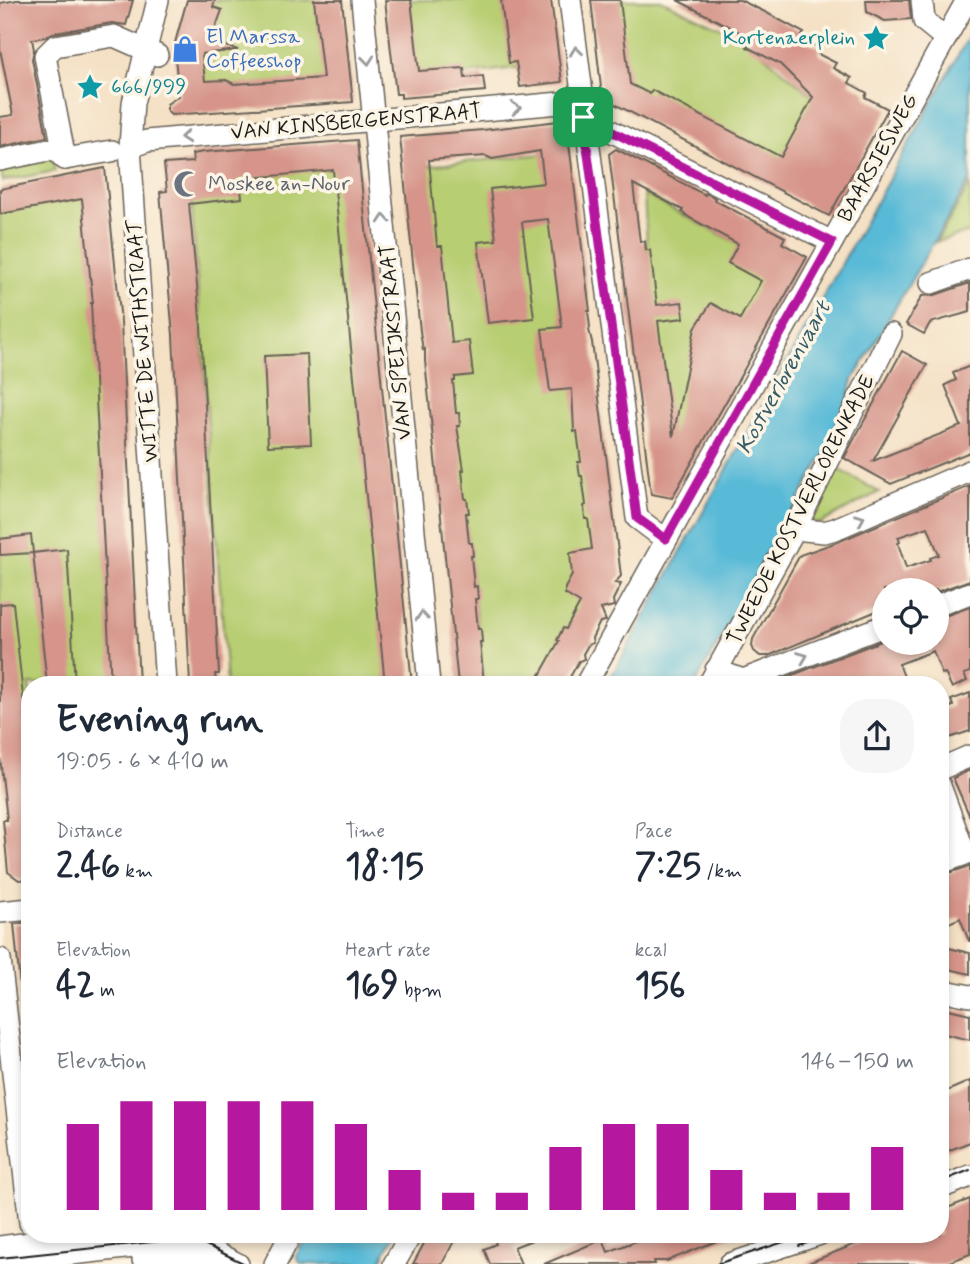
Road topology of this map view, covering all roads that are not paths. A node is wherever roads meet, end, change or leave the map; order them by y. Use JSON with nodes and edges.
{"nodes":[{"id":1,"x":158,"y":0,"type":"edge"},
{"id":2,"x":362,"y":0,"type":"edge"},
{"id":3,"x":570,"y":0,"type":"edge"},
{"id":4,"x":922,"y":0,"type":"edge"},
{"id":5,"x":967,"y":0,"type":"edge"},
{"id":6,"x":945,"y":38,"type":"junction"},
{"id":7,"x":147,"y":50,"type":"junction"},
{"id":8,"x":583,"y":109,"type":"junction"},
{"id":9,"x":375,"y":121,"type":"junction"},
{"id":10,"x":121,"y":149,"type":"junction"},
{"id":11,"x":63,"y":152,"type":"junction"},
{"id":12,"x":0,"y":160,"type":"edge"},
{"id":13,"x":832,"y":242,"type":"junction"},
{"id":14,"x":970,"y":269,"type":"edge"},
{"id":15,"x":931,"y":283,"type":"dead end"},
{"id":16,"x":891,"y":334,"type":"dead end"},
{"id":17,"x":970,"y":471,"type":"edge"},
{"id":18,"x":795,"y":528,"type":"junction"},
{"id":19,"x":666,"y":539,"type":"junction"},
{"id":20,"x":970,"y":593,"type":"edge"},
{"id":21,"x":949,"y":601,"type":"edge"},
{"id":22,"x":872,"y":631,"type":"edge"},
{"id":23,"x":165,"y":676,"type":"edge"},
{"id":24,"x":428,"y":676,"type":"edge"},
{"id":25,"x":590,"y":676,"type":"edge"},
{"id":26,"x":713,"y":676,"type":"edge"},
{"id":27,"x":753,"y":676,"type":"edge"},
{"id":28,"x":970,"y":756,"type":"edge"},
{"id":29,"x":949,"y":765,"type":"edge"},
{"id":30,"x":949,"y":810,"type":"edge"},
{"id":31,"x":949,"y":859,"type":"edge"},
{"id":32,"x":21,"y":910,"type":"edge"},
{"id":33,"x":0,"y":912,"type":"edge"},
{"id":34,"x":0,"y":959,"type":"edge"},
{"id":35,"x":949,"y":992,"type":"edge"},
{"id":36,"x":970,"y":996,"type":"edge"},
{"id":37,"x":21,"y":1145,"type":"edge"},
{"id":38,"x":970,"y":1176,"type":"edge"},
{"id":39,"x":949,"y":1184,"type":"edge"},
{"id":40,"x":21,"y":1238,"type":"edge"},
{"id":41,"x":219,"y":1243,"type":"edge"},
{"id":42,"x":286,"y":1243,"type":"edge"},
{"id":43,"x":406,"y":1243,"type":"edge"},
{"id":44,"x":0,"y":1247,"type":"edge"},
{"id":45,"x":780,"y":1249,"type":"edge"},
{"id":46,"x":0,"y":1262,"type":"edge"},
{"id":47,"x":103,"y":1264,"type":"edge"},
{"id":48,"x":238,"y":1264,"type":"edge"},
{"id":49,"x":275,"y":1264,"type":"edge"},
{"id":50,"x":394,"y":1264,"type":"edge"},
{"id":51,"x":730,"y":1264,"type":"edge"}],
"edges":[{"from":1,"to":7,"type":"street","name":"WITTE DE WITHSTRAAT"},
{"from":2,"to":9,"type":"street","name":"VAN SPEIJKSTRAAT","one_way":true},
{"from":8,"to":3,"type":"street","one_way":true},
{"from":4,"to":6,"type":"street"},
{"from":5,"to":6,"type":"street","name":"BAARSJESWEG"},
{"from":6,"to":13,"type":"street","name":"BAARSJESWEG"},
{"from":7,"to":10,"type":"street","name":"WITTE DE WITHSTRAAT"},
{"from":7,"to":11,"type":"street"},
{"from":9,"to":8,"type":"street","name":"VAN KINSBERGENSTRAAT","one_way":true},
{"from":8,"to":13,"type":"street"},
{"from":8,"to":19,"type":"street"},
{"from":9,"to":10,"type":"street","name":"VAN KINSBERGENSTRAAT","one_way":true},
{"from":24,"to":9,"type":"street","name":"VAN SPEIJKSTRAAT","one_way":true},
{"from":10,"to":11,"type":"street","name":"VAN KINSBERGENSTRAAT"},
{"from":10,"to":23,"type":"street","name":"WITTE DE WITHSTRAAT"},
{"from":11,"to":12,"type":"street","name":"VAN KINSBERGENSTRAAT"},
{"from":13,"to":19,"type":"street","name":"BAARSJESWEG"},
{"from":14,"to":15,"type":"street"},
{"from":16,"to":18,"type":"street","name":"TWEEDE KOSTVERLORENKADE"},
{"from":18,"to":17,"type":"street","one_way":true},
{"from":18,"to":26,"type":"street","name":"TWEEDE KOSTVERLORENKADE"},
{"from":19,"to":25,"type":"street","name":"BAARSJESWEG"},
{"from":20,"to":21,"type":"street"},
{"from":27,"to":22,"type":"street","one_way":true},
{"from":28,"to":29,"type":"street"},
{"from":30,"to":31,"type":"street"},
{"from":32,"to":33,"type":"street"},
{"from":34,"to":37,"type":"street"},
{"from":35,"to":36,"type":"street"},
{"from":38,"to":39,"type":"street"},
{"from":40,"to":44,"type":"street"},
{"from":41,"to":46,"type":"street"},
{"from":41,"to":47,"type":"street"},
{"from":41,"to":48,"type":"street"},
{"from":42,"to":49,"type":"street"},
{"from":43,"to":50,"type":"street"},
{"from":45,"to":51,"type":"street"}]}
